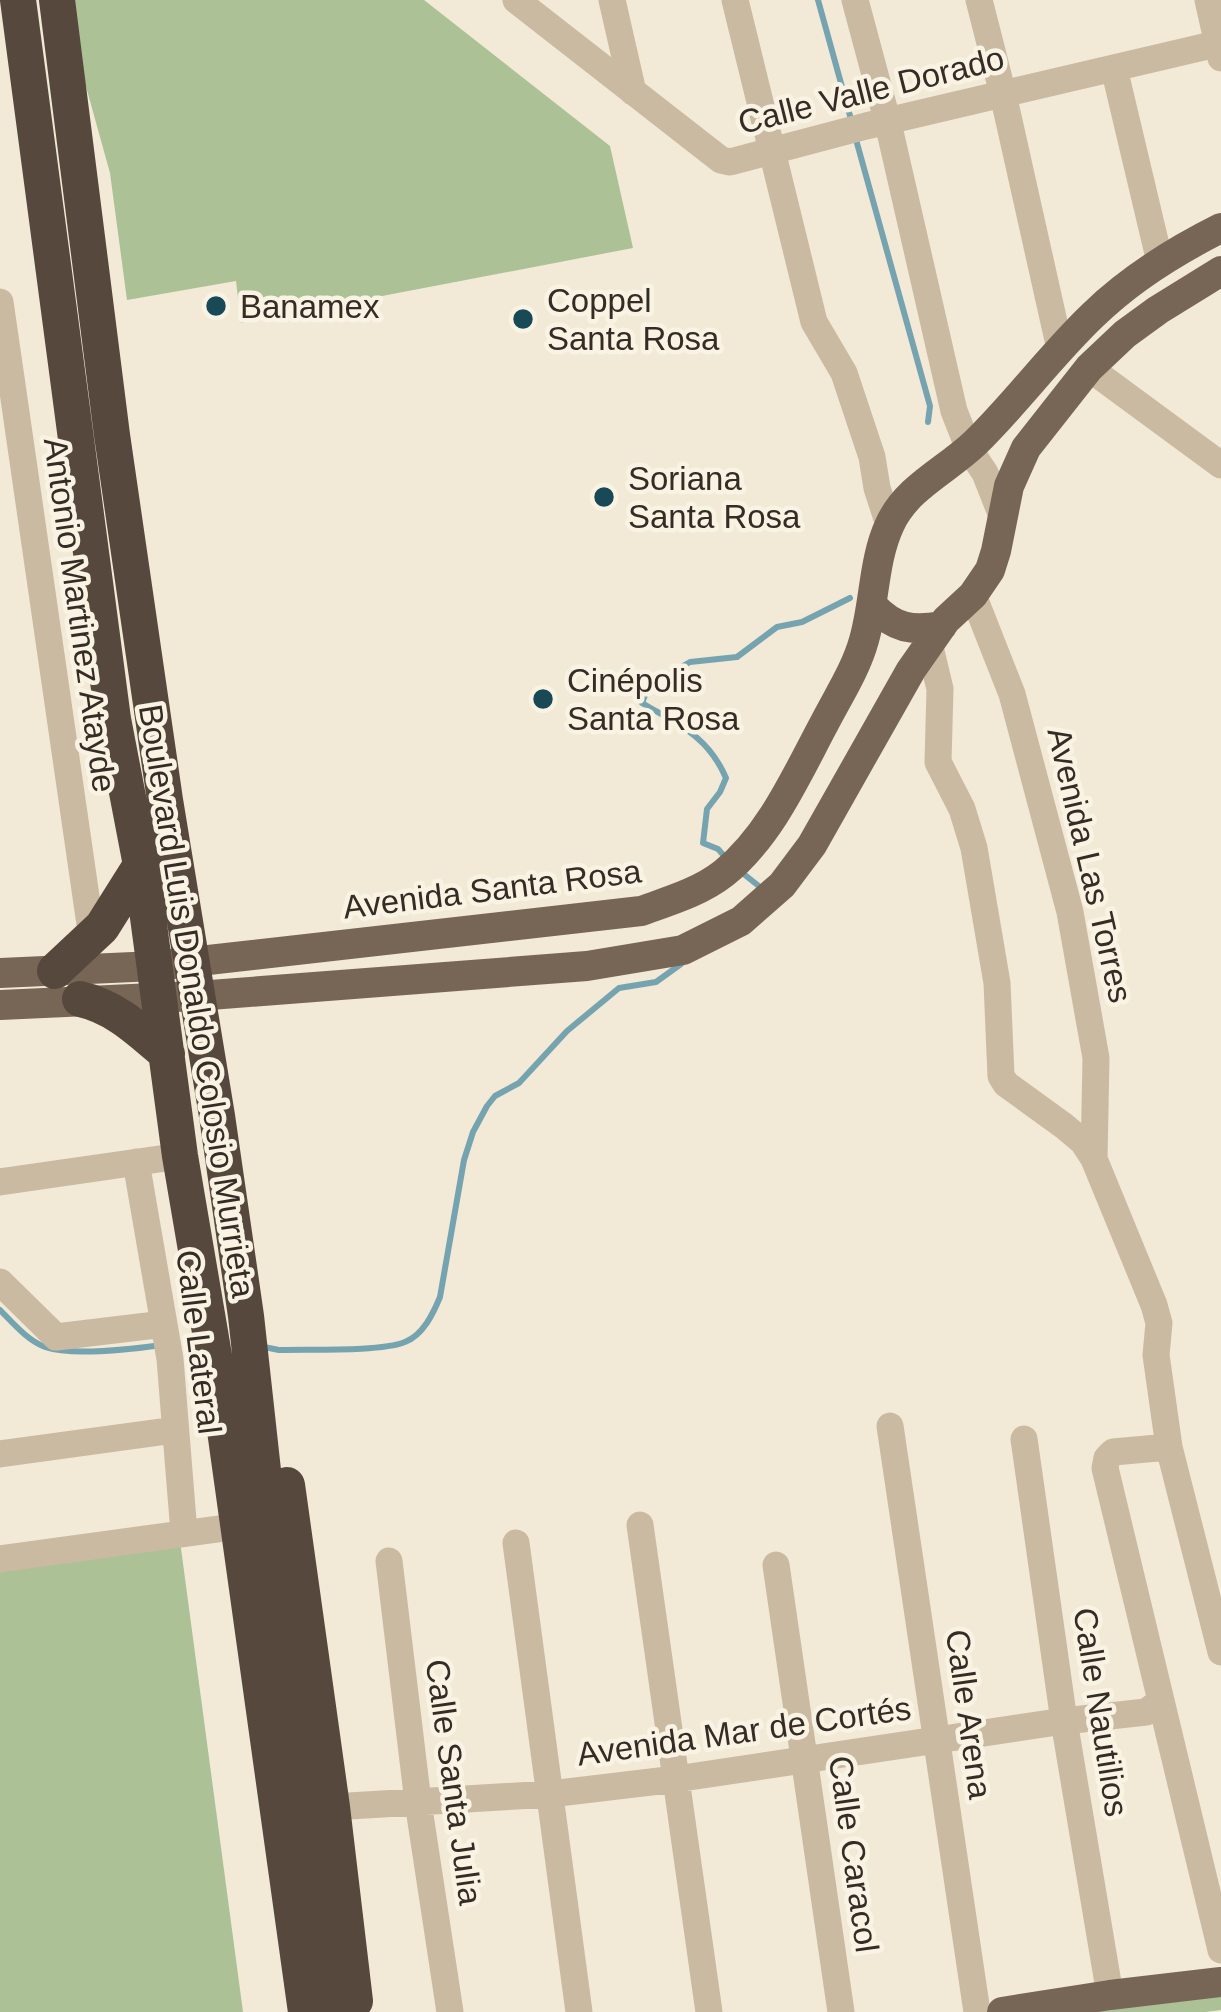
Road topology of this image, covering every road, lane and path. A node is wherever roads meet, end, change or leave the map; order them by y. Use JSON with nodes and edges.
{"nodes":[{"id":1,"x":57,"y":0,"type":"edge"},
{"id":2,"x":516,"y":0,"type":"edge"},
{"id":3,"x":612,"y":0,"type":"edge"},
{"id":4,"x":735,"y":0,"type":"edge"},
{"id":5,"x":855,"y":0,"type":"edge"},
{"id":6,"x":979,"y":0,"type":"edge"},
{"id":7,"x":1208,"y":0,"type":"edge"},
{"id":8,"x":13,"y":11,"type":"edge"},
{"id":9,"x":1220,"y":48,"type":"edge"},
{"id":10,"x":1114,"y":68,"type":"junction"},
{"id":11,"x":633,"y":92,"type":"junction"},
{"id":12,"x":1004,"y":94,"type":"junction"},
{"id":13,"x":866,"y":127,"type":"junction"},
{"id":14,"x":773,"y":150,"type":"junction"},
{"id":15,"x":1221,"y":228,"type":"edge"},
{"id":16,"x":1160,"y":262,"type":"junction"},
{"id":17,"x":1221,"y":271,"type":"edge"},
{"id":18,"x":0,"y":302,"type":"edge"},
{"id":19,"x":1060,"y":350,"type":"junction"},
{"id":20,"x":1089,"y":368,"type":"junction"},
{"id":21,"x":6,"y":390,"type":"edge"},
{"id":22,"x":969,"y":449,"type":"junction"},
{"id":23,"x":1221,"y":466,"type":"edge"},
{"id":24,"x":1002,"y":516,"type":"junction"},
{"id":25,"x":889,"y":525,"type":"junction"},
{"id":26,"x":973,"y":595,"type":"junction"},
{"id":27,"x":873,"y":607,"type":"junction"},
{"id":28,"x":936,"y":634,"type":"junction"},
{"id":29,"x":141,"y":865,"type":"junction"},
{"id":30,"x":92,"y":938,"type":"junction"},
{"id":31,"x":55,"y":971,"type":"junction"},
{"id":32,"x":0,"y":973,"type":"edge"},
{"id":33,"x":175,"y":980,"type":"junction"},
{"id":34,"x":80,"y":1000,"type":"junction"},
{"id":35,"x":0,"y":1005,"type":"edge"},
{"id":36,"x":167,"y":1054,"type":"junction"},
{"id":37,"x":180,"y":1156,"type":"junction"},
{"id":38,"x":1094,"y":1159,"type":"junction"},
{"id":39,"x":136,"y":1162,"type":"junction"},
{"id":40,"x":0,"y":1182,"type":"edge"},
{"id":41,"x":0,"y":1282,"type":"edge"},
{"id":42,"x":167,"y":1341,"type":"junction"},
{"id":43,"x":234,"y":1367,"type":"junction"},
{"id":44,"x":890,"y":1426,"type":"dead end"},
{"id":45,"x":176,"y":1430,"type":"junction"},
{"id":46,"x":1024,"y":1439,"type":"dead end"},
{"id":47,"x":1169,"y":1447,"type":"junction"},
{"id":48,"x":0,"y":1454,"type":"edge"},
{"id":49,"x":640,"y":1525,"type":"dead end"},
{"id":50,"x":201,"y":1531,"type":"junction"},
{"id":51,"x":516,"y":1543,"type":"dead end"},
{"id":52,"x":0,"y":1559,"type":"edge"},
{"id":53,"x":389,"y":1561,"type":"dead end"},
{"id":54,"x":776,"y":1564,"type":"dead end"},
{"id":55,"x":1221,"y":1652,"type":"edge"},
{"id":56,"x":1161,"y":1701,"type":"junction"},
{"id":57,"x":276,"y":1710,"type":"junction"},
{"id":58,"x":1064,"y":1720,"type":"junction"},
{"id":59,"x":936,"y":1740,"type":"junction"},
{"id":60,"x":804,"y":1761,"type":"junction"},
{"id":61,"x":676,"y":1779,"type":"junction"},
{"id":62,"x":550,"y":1795,"type":"junction"},
{"id":63,"x":418,"y":1802,"type":"junction"},
{"id":64,"x":332,"y":1808,"type":"junction"},
{"id":65,"x":1221,"y":1950,"type":"edge"},
{"id":66,"x":1221,"y":1982,"type":"edge"},
{"id":67,"x":1110,"y":1995,"type":"junction"},
{"id":68,"x":288,"y":2009,"type":"edge"},
{"id":69,"x":348,"y":2009,"type":"edge"},
{"id":70,"x":450,"y":2012,"type":"edge"},
{"id":71,"x":579,"y":2012,"type":"edge"},
{"id":72,"x":710,"y":2012,"type":"edge"},
{"id":73,"x":841,"y":2012,"type":"edge"},
{"id":74,"x":977,"y":2012,"type":"edge"},
{"id":75,"x":1002,"y":2012,"type":"edge"}],
"edges":[{"from":1,"to":33,"type":"highway","name":"Boulevard Luis Donaldo Colosio Murrieta"},
{"from":2,"to":11,"type":"street","name":"Calle Valle Dorado"},
{"from":3,"to":11,"type":"street"},
{"from":4,"to":14,"type":"street"},
{"from":5,"to":13,"type":"street"},
{"from":6,"to":12,"type":"street"},
{"from":7,"to":9,"type":"street"},
{"from":8,"to":29,"type":"highway","name":"Boulevard Luis Donaldo Colosio Murrieta"},
{"from":9,"to":10,"type":"street","name":"Calle Valle Dorado"},
{"from":10,"to":12,"type":"street","name":"Calle Valle Dorado"},
{"from":10,"to":16,"type":"street"},
{"from":11,"to":14,"type":"street","name":"Calle Valle Dorado"},
{"from":12,"to":13,"type":"street","name":"Calle Valle Dorado"},
{"from":12,"to":19,"type":"street"},
{"from":13,"to":14,"type":"street","name":"Calle Valle Dorado"},
{"from":13,"to":22,"type":"street"},
{"from":14,"to":25,"type":"street"},
{"from":15,"to":16,"type":"main road","name":"Avenida Santa Rosa"},
{"from":16,"to":19,"type":"main road","name":"Avenida Santa Rosa"},
{"from":17,"to":20,"type":"main road","name":"Avenida Santa Rosa"},
{"from":18,"to":21,"type":"street","name":"Antonio Martinez Atayde"},
{"from":19,"to":22,"type":"main road","name":"Avenida Santa Rosa"},
{"from":20,"to":23,"type":"street"},
{"from":20,"to":24,"type":"main road","name":"Avenida Santa Rosa"},
{"from":21,"to":30,"type":"street","name":"Antonio Martinez Atayde"},
{"from":22,"to":24,"type":"street"},
{"from":22,"to":25,"type":"main road","name":"Avenida Santa Rosa"},
{"from":24,"to":26,"type":"main road","name":"Avenida Santa Rosa"},
{"from":25,"to":27,"type":"main road","name":"Avenida Santa Rosa"},
{"from":26,"to":28,"type":"main road","name":"Avenida Santa Rosa"},
{"from":26,"to":38,"type":"street","name":"Avenida Las Torres"},
{"from":27,"to":28,"type":"main road"},
{"from":27,"to":33,"type":"main road","name":"Avenida Santa Rosa"},
{"from":28,"to":33,"type":"main road","name":"Avenida Santa Rosa"},
{"from":28,"to":38,"type":"street","name":"Avenida Las Torres"},
{"from":29,"to":30,"type":"highway"},
{"from":29,"to":33,"type":"highway","name":"Boulevard Luis Donaldo Colosio Murrieta"},
{"from":30,"to":31,"type":"highway"},
{"from":31,"to":32,"type":"main road","name":"Avenida Santa Rosa"},
{"from":31,"to":33,"type":"main road","name":"Avenida Santa Rosa"},
{"from":33,"to":34,"type":"main road","name":"Avenida Santa Rosa"},
{"from":33,"to":36,"type":"highway","name":"Boulevard Luis Donaldo Colosio Murrieta"},
{"from":33,"to":43,"type":"highway","name":"Boulevard Luis Donaldo Colosio Murrieta"},
{"from":34,"to":35,"type":"main road","name":"Avenida Santa Rosa"},
{"from":34,"to":36,"type":"highway"},
{"from":36,"to":37,"type":"highway","name":"Boulevard Luis Donaldo Colosio Murrieta"},
{"from":37,"to":39,"type":"street"},
{"from":37,"to":43,"type":"highway","name":"Boulevard Luis Donaldo Colosio Murrieta"},
{"from":38,"to":47,"type":"street","name":"Avenida Las Torres"},
{"from":39,"to":40,"type":"street"},
{"from":39,"to":42,"type":"street","name":"Calle Lateral"},
{"from":41,"to":42,"type":"street"},
{"from":42,"to":45,"type":"street","name":"Calle Lateral"},
{"from":43,"to":50,"type":"highway"},
{"from":43,"to":57,"type":"highway","name":"Boulevard Luis Donaldo Colosio Murrieta"},
{"from":43,"to":64,"type":"highway"},
{"from":44,"to":59,"type":"street","name":"Calle Arena"},
{"from":45,"to":48,"type":"street"},
{"from":45,"to":50,"type":"street","name":"Calle Lateral"},
{"from":46,"to":58,"type":"street","name":"Calle Nautilios"},
{"from":47,"to":55,"type":"street","name":"Avenida Las Torres"},
{"from":47,"to":56,"type":"street"},
{"from":49,"to":61,"type":"street"},
{"from":50,"to":52,"type":"street"},
{"from":50,"to":68,"type":"highway"},
{"from":51,"to":62,"type":"street"},
{"from":53,"to":63,"type":"street","name":"Calle Santa Julia"},
{"from":54,"to":60,"type":"street","name":"Calle Caracol"},
{"from":56,"to":58,"type":"street","name":"Avenida Mar de Cortés"},
{"from":56,"to":65,"type":"street"},
{"from":57,"to":68,"type":"highway","name":"Boulevard Luis Donaldo Colosio Murrieta"},
{"from":57,"to":69,"type":"highway","name":"Boulevard Luis Donaldo Colosio Murrieta"},
{"from":58,"to":59,"type":"street","name":"Avenida Mar de Cortés"},
{"from":58,"to":67,"type":"street","name":"Calle Nautilios"},
{"from":59,"to":60,"type":"street","name":"Avenida Mar de Cortés"},
{"from":59,"to":74,"type":"street","name":"Calle Arena"},
{"from":60,"to":61,"type":"street","name":"Avenida Mar de Cortés"},
{"from":60,"to":73,"type":"street","name":"Calle Caracol"},
{"from":61,"to":62,"type":"street","name":"Avenida Mar de Cortés"},
{"from":61,"to":72,"type":"street"},
{"from":62,"to":63,"type":"street","name":"Avenida Mar de Cortés"},
{"from":62,"to":71,"type":"street"},
{"from":63,"to":64,"type":"street","name":"Avenida Mar de Cortés"},
{"from":63,"to":70,"type":"street","name":"Calle Santa Julia"},
{"from":64,"to":69,"type":"highway"},
{"from":66,"to":67,"type":"main road"},
{"from":67,"to":75,"type":"main road"}]}
